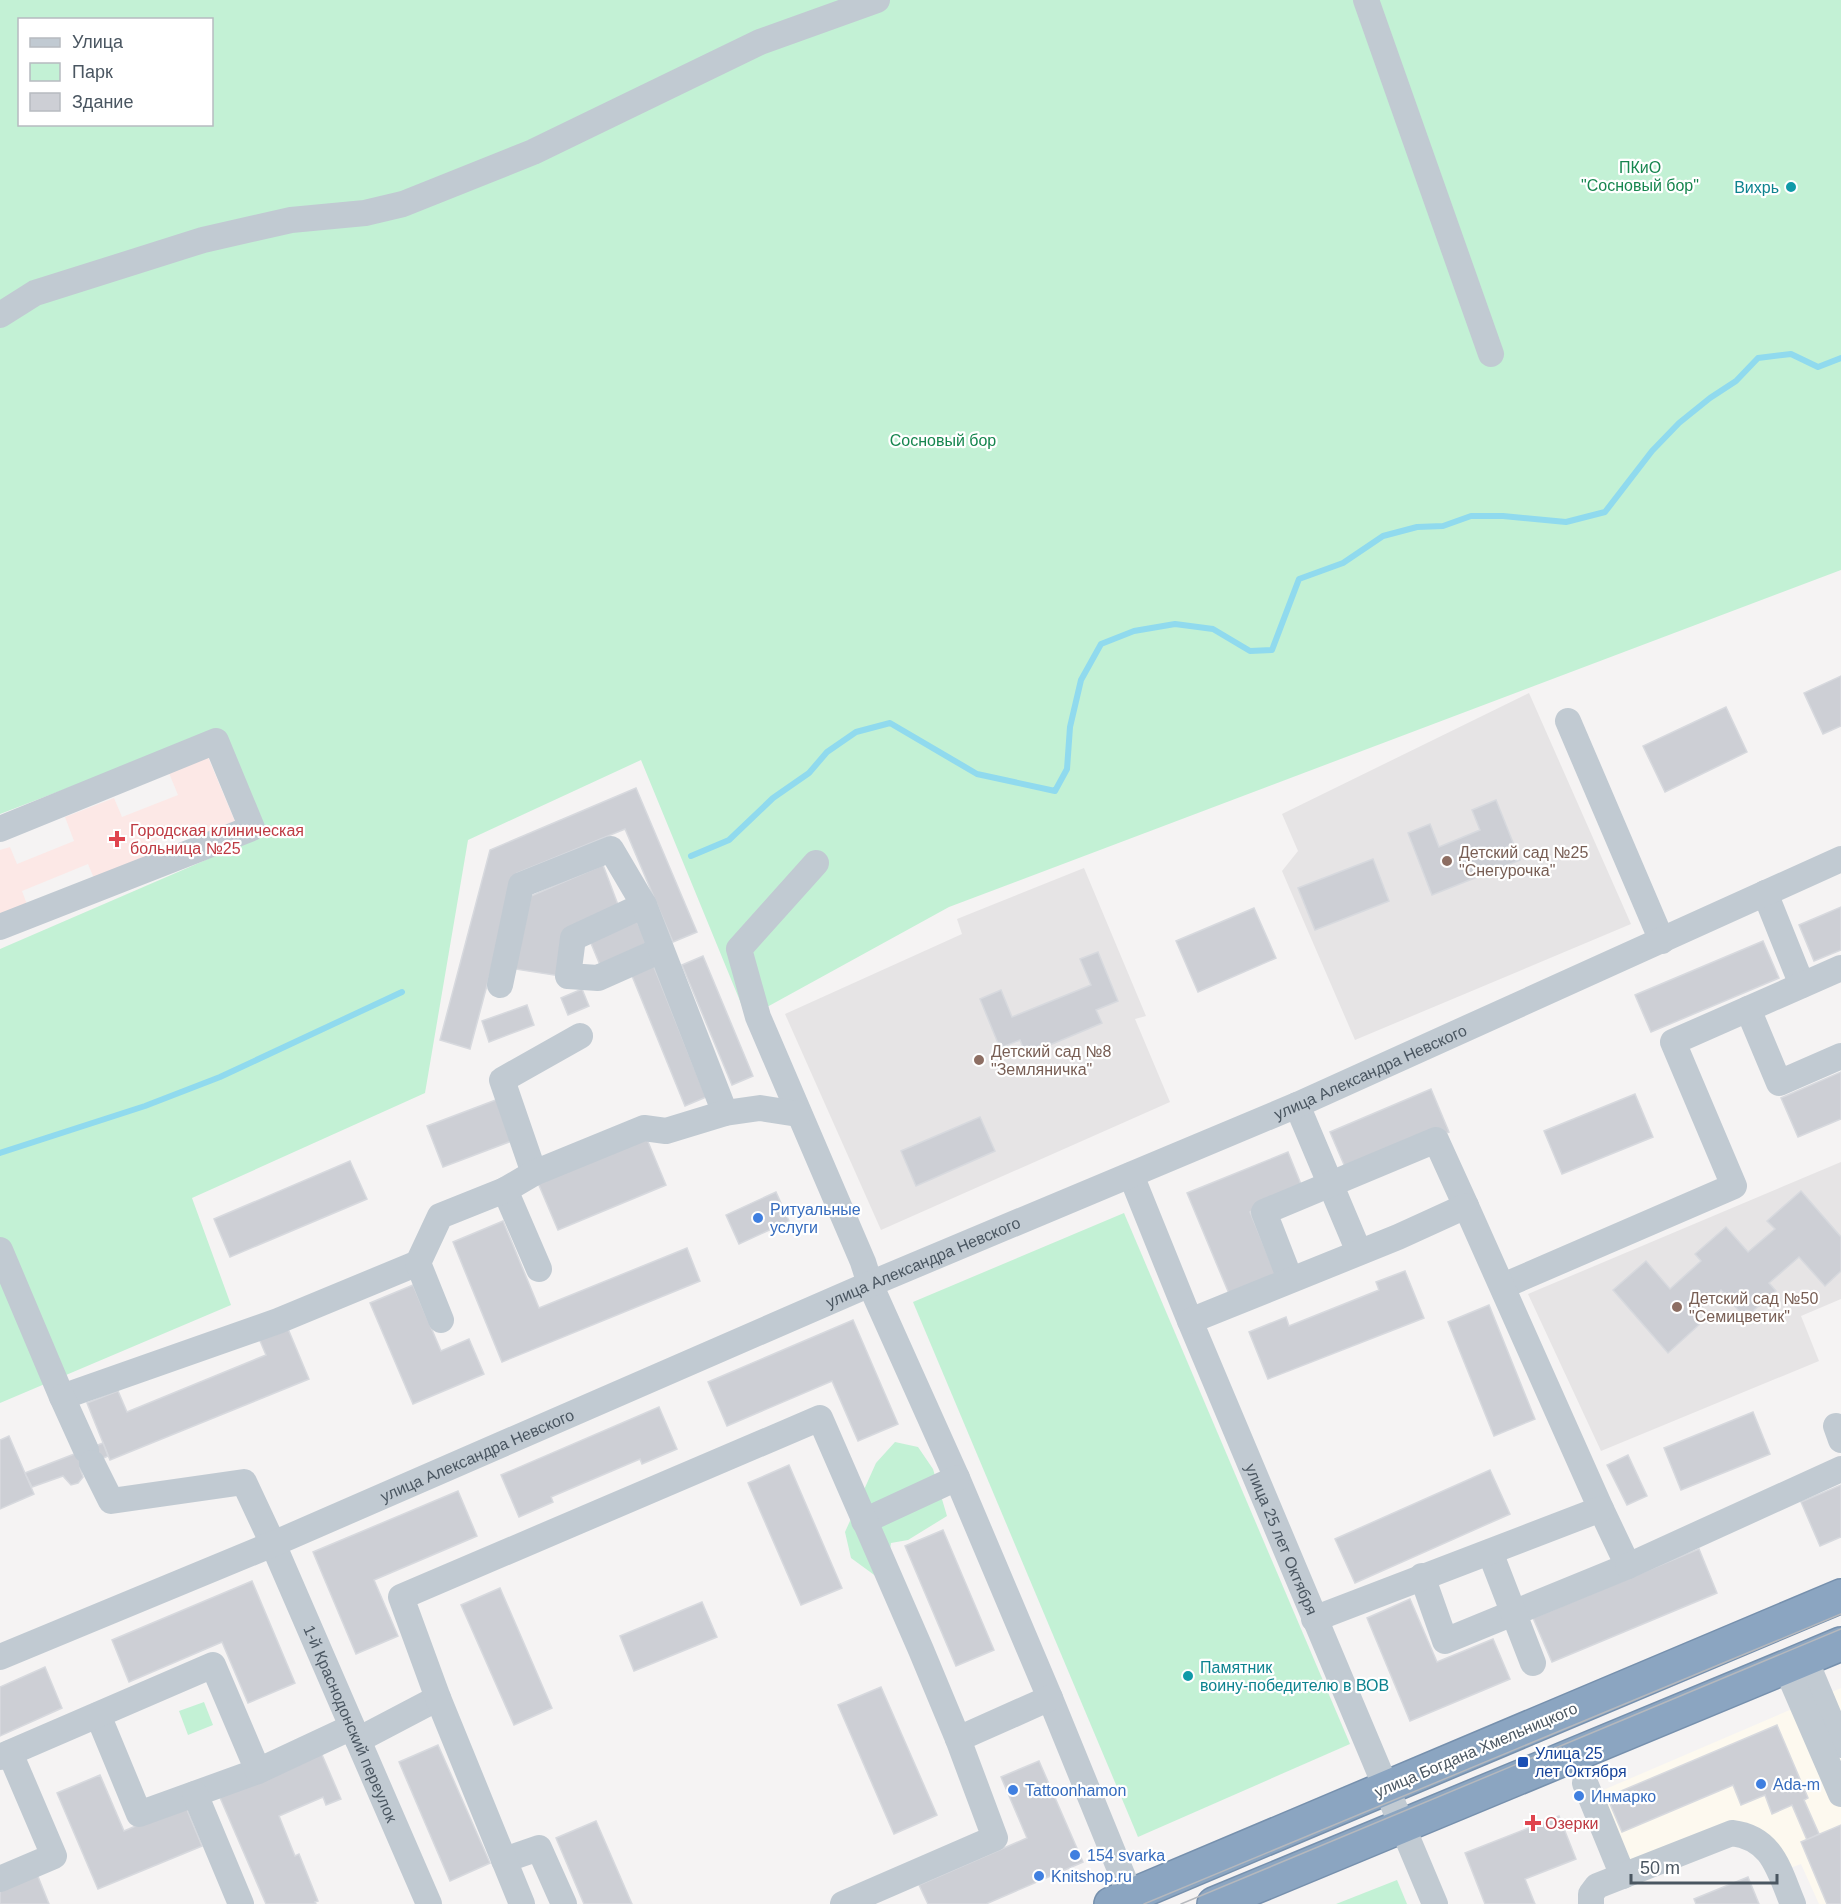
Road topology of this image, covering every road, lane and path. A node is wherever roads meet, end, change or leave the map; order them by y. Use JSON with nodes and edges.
{"nodes":[{"id":1,"x":877,"y":0,"type":"edge"},
{"id":2,"x":1366,"y":0,"type":"edge"},
{"id":3,"x":0,"y":315,"type":"edge"},
{"id":4,"x":1491,"y":354,"type":"dead end"},
{"id":5,"x":1568,"y":722,"type":"dead end"},
{"id":6,"x":0,"y":829,"type":"edge"},
{"id":7,"x":1841,"y":858,"type":"edge"},
{"id":8,"x":816,"y":863,"type":"dead end"},
{"id":9,"x":1766,"y":893,"type":"junction"},
{"id":10,"x":644,"y":905,"type":"junction"},
{"id":11,"x":0,"y":927,"type":"edge"},
{"id":12,"x":1662,"y":941,"type":"junction"},
{"id":13,"x":661,"y":950,"type":"junction"},
{"id":14,"x":1841,"y":968,"type":"edge"},
{"id":15,"x":500,"y":985,"type":"dead end"},
{"id":16,"x":1802,"y":985,"type":"junction"},
{"id":17,"x":1748,"y":1009,"type":"junction"},
{"id":18,"x":580,"y":1036,"type":"dead end"},
{"id":19,"x":1841,"y":1056,"type":"edge"},
{"id":20,"x":1297,"y":1105,"type":"junction"},
{"id":21,"x":725,"y":1113,"type":"junction"},
{"id":22,"x":798,"y":1114,"type":"junction"},
{"id":23,"x":534,"y":1173,"type":"junction"},
{"id":24,"x":1131,"y":1175,"type":"junction"},
{"id":25,"x":1330,"y":1185,"type":"junction"},
{"id":26,"x":505,"y":1190,"type":"junction"},
{"id":27,"x":1466,"y":1206,"type":"junction"},
{"id":28,"x":0,"y":1250,"type":"edge"},
{"id":29,"x":1359,"y":1252,"type":"junction"},
{"id":30,"x":418,"y":1263,"type":"junction"},
{"id":31,"x":538,"y":1269,"type":"dead end"},
{"id":32,"x":1290,"y":1279,"type":"junction"},
{"id":33,"x":870,"y":1284,"type":"junction"},
{"id":34,"x":1503,"y":1286,"type":"junction"},
{"id":35,"x":441,"y":1320,"type":"dead end"},
{"id":36,"x":1190,"y":1321,"type":"junction"},
{"id":37,"x":62,"y":1396,"type":"junction"},
{"id":38,"x":1841,"y":1469,"type":"edge"},
{"id":39,"x":957,"y":1478,"type":"junction"},
{"id":40,"x":1601,"y":1509,"type":"junction"},
{"id":41,"x":864,"y":1521,"type":"junction"},
{"id":42,"x":273,"y":1544,"type":"junction"},
{"id":43,"x":1490,"y":1552,"type":"junction"},
{"id":44,"x":1628,"y":1566,"type":"junction"},
{"id":45,"x":1422,"y":1576,"type":"junction"},
{"id":46,"x":1841,"y":1596,"type":"edge"},
{"id":47,"x":1513,"y":1613,"type":"junction"},
{"id":48,"x":1314,"y":1619,"type":"junction"},
{"id":49,"x":1841,"y":1644,"type":"edge"},
{"id":50,"x":0,"y":1657,"type":"edge"},
{"id":51,"x":1533,"y":1663,"type":"dead end"},
{"id":52,"x":1795,"y":1663,"type":"junction"},
{"id":53,"x":438,"y":1698,"type":"junction"},
{"id":54,"x":1050,"y":1698,"type":"junction"},
{"id":55,"x":98,"y":1714,"type":"junction"},
{"id":56,"x":355,"y":1734,"type":"junction"},
{"id":57,"x":958,"y":1739,"type":"junction"},
{"id":58,"x":1841,"y":1745,"type":"edge"},
{"id":59,"x":5,"y":1755,"type":"edge"},
{"id":60,"x":258,"y":1771,"type":"junction"},
{"id":61,"x":1585,"y":1783,"type":"dead end"},
{"id":62,"x":1386,"y":1787,"type":"junction"},
{"id":63,"x":195,"y":1794,"type":"junction"},
{"id":64,"x":1841,"y":1794,"type":"edge"},
{"id":65,"x":1402,"y":1826,"type":"junction"},
{"id":66,"x":504,"y":1860,"type":"junction"},
{"id":67,"x":1623,"y":1876,"type":"junction"},
{"id":68,"x":0,"y":1879,"type":"edge"},
{"id":69,"x":1125,"y":1901,"type":"edge"},
{"id":70,"x":241,"y":1904,"type":"edge"},
{"id":71,"x":429,"y":1904,"type":"edge"},
{"id":72,"x":522,"y":1904,"type":"edge"},
{"id":73,"x":564,"y":1904,"type":"edge"},
{"id":74,"x":843,"y":1904,"type":"edge"},
{"id":75,"x":1214,"y":1904,"type":"edge"},
{"id":76,"x":1435,"y":1904,"type":"edge"},
{"id":77,"x":1591,"y":1904,"type":"edge"},
{"id":78,"x":1793,"y":1904,"type":"edge"}],
"edges":[{"from":1,"to":3,"type":"street"},
{"from":2,"to":4,"type":"street"},
{"from":5,"to":12,"type":"street"},
{"from":6,"to":11,"type":"street"},
{"from":7,"to":9,"type":"street","name":"улица Александра Невского"},
{"from":8,"to":22,"type":"street"},
{"from":9,"to":12,"type":"street","name":"улица Александра Невского"},
{"from":9,"to":16,"type":"street"},
{"from":10,"to":13,"type":"street"},
{"from":10,"to":13,"type":"street"},
{"from":10,"to":15,"type":"street"},
{"from":12,"to":20,"type":"street","name":"улица Александра Невского"},
{"from":13,"to":21,"type":"street"},
{"from":14,"to":16,"type":"street"},
{"from":16,"to":17,"type":"street"},
{"from":17,"to":19,"type":"street"},
{"from":17,"to":34,"type":"street"},
{"from":18,"to":23,"type":"street"},
{"from":20,"to":24,"type":"street","name":"улица Александра Невского"},
{"from":20,"to":25,"type":"street"},
{"from":21,"to":22,"type":"street"},
{"from":21,"to":23,"type":"street"},
{"from":22,"to":33,"type":"street"},
{"from":23,"to":26,"type":"street"},
{"from":24,"to":33,"type":"street","name":"улица Александра Невского"},
{"from":24,"to":36,"type":"street","name":"улица 25 лет Октября"},
{"from":25,"to":27,"type":"street"},
{"from":25,"to":29,"type":"street"},
{"from":25,"to":32,"type":"street"},
{"from":26,"to":30,"type":"street"},
{"from":26,"to":31,"type":"street"},
{"from":27,"to":29,"type":"street"},
{"from":27,"to":34,"type":"street"},
{"from":28,"to":37,"type":"street"},
{"from":29,"to":32,"type":"street"},
{"from":30,"to":35,"type":"street"},
{"from":30,"to":37,"type":"street"},
{"from":32,"to":36,"type":"street"},
{"from":33,"to":39,"type":"street"},
{"from":33,"to":42,"type":"street","name":"улица Александра Невского"},
{"from":34,"to":40,"type":"street"},
{"from":36,"to":48,"type":"street","name":"улица 25 лет Октября"},
{"from":37,"to":42,"type":"street","name":"1-й Краснодонский переулок"},
{"from":38,"to":44,"type":"street"},
{"from":39,"to":41,"type":"street"},
{"from":39,"to":54,"type":"street"},
{"from":40,"to":43,"type":"street"},
{"from":40,"to":44,"type":"street"},
{"from":41,"to":53,"type":"street"},
{"from":41,"to":57,"type":"street"},
{"from":42,"to":50,"type":"street","name":"улица Александра Невского"},
{"from":42,"to":56,"type":"street","name":"1-й Краснодонский переулок"},
{"from":43,"to":45,"type":"street"},
{"from":43,"to":47,"type":"street"},
{"from":44,"to":47,"type":"street"},
{"from":45,"to":47,"type":"street"},
{"from":45,"to":48,"type":"street"},
{"from":46,"to":62,"type":"highway","name":"улица Богдана Хмельницкого"},
{"from":47,"to":51,"type":"street"},
{"from":48,"to":62,"type":"street","name":"улица 25 лет Октября"},
{"from":49,"to":52,"type":"highway"},
{"from":52,"to":58,"type":"street"},
{"from":52,"to":64,"type":"street"},
{"from":52,"to":65,"type":"highway"},
{"from":53,"to":56,"type":"street"},
{"from":53,"to":66,"type":"street"},
{"from":54,"to":57,"type":"street"},
{"from":54,"to":69,"type":"street"},
{"from":55,"to":59,"type":"street"},
{"from":55,"to":60,"type":"street"},
{"from":55,"to":63,"type":"street"},
{"from":56,"to":60,"type":"street"},
{"from":56,"to":71,"type":"street","name":"1-й Краснодонский переулок"},
{"from":57,"to":74,"type":"street"},
{"from":59,"to":68,"type":"street"},
{"from":60,"to":63,"type":"street"},
{"from":61,"to":67,"type":"street"},
{"from":62,"to":65,"type":"street","name":"улица 25 лет Октября"},
{"from":62,"to":69,"type":"highway","name":"улица Богдана Хмельницкого"},
{"from":63,"to":70,"type":"street"},
{"from":65,"to":75,"type":"highway"},
{"from":65,"to":76,"type":"street","name":"улица 25 лет Октября"},
{"from":66,"to":72,"type":"street"},
{"from":66,"to":73,"type":"street"},
{"from":67,"to":77,"type":"street"},
{"from":67,"to":78,"type":"street"}]}
